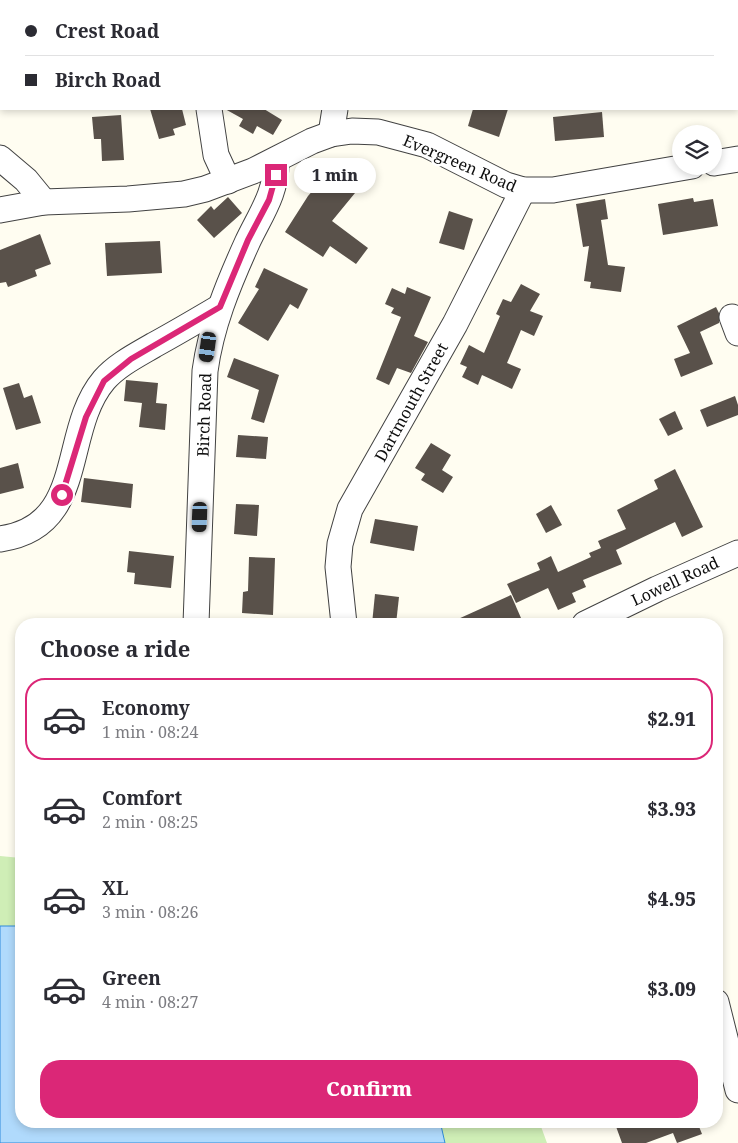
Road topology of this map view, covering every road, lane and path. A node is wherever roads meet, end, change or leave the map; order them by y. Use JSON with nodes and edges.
{"nodes":[{"id":1,"x":209,"y":110,"type":"edge"},
{"id":2,"x":335,"y":110,"type":"edge"},
{"id":3,"x":331,"y":134,"type":"junction"},
{"id":4,"x":0,"y":158,"type":"edge"},
{"id":5,"x":738,"y":158,"type":"edge"},
{"id":6,"x":276,"y":161,"type":"junction"},
{"id":7,"x":722,"y":161,"type":"edge"},
{"id":8,"x":672,"y":169,"type":"edge"},
{"id":9,"x":228,"y":181,"type":"junction"},
{"id":10,"x":523,"y":190,"type":"junction"},
{"id":11,"x":44,"y":202,"type":"junction"},
{"id":12,"x":0,"y":210,"type":"edge"},
{"id":13,"x":220,"y":307,"type":"junction"},
{"id":14,"x":0,"y":538,"type":"edge"},
{"id":15,"x":738,"y":553,"type":"edge"},
{"id":16,"x":196,"y":618,"type":"edge"},
{"id":17,"x":343,"y":618,"type":"edge"},
{"id":18,"x":598,"y":618,"type":"edge"},
{"id":19,"x":723,"y":1030,"type":"edge"},
{"id":20,"x":738,"y":1090,"type":"edge"}],
"edges":[{"from":1,"to":9,"type":"street"},
{"from":2,"to":3,"type":"street"},
{"from":3,"to":6,"type":"street","name":"Evergreen Road"},
{"from":3,"to":10,"type":"street","name":"Evergreen Road"},
{"from":4,"to":11,"type":"street"},
{"from":5,"to":7,"type":"street"},
{"from":6,"to":9,"type":"street","name":"Evergreen Road"},
{"from":6,"to":13,"type":"street","name":"Birch Road"},
{"from":8,"to":10,"type":"street","name":"Evergreen Road"},
{"from":9,"to":11,"type":"street","name":"Evergreen Road"},
{"from":10,"to":17,"type":"street","name":"Dartmouth Street"},
{"from":11,"to":12,"type":"street","name":"Evergreen Road"},
{"from":13,"to":14,"type":"street"},
{"from":13,"to":16,"type":"street","name":"Birch Road"},
{"from":15,"to":18,"type":"street","name":"Lowell Road"},
{"from":19,"to":20,"type":"street"}]}
